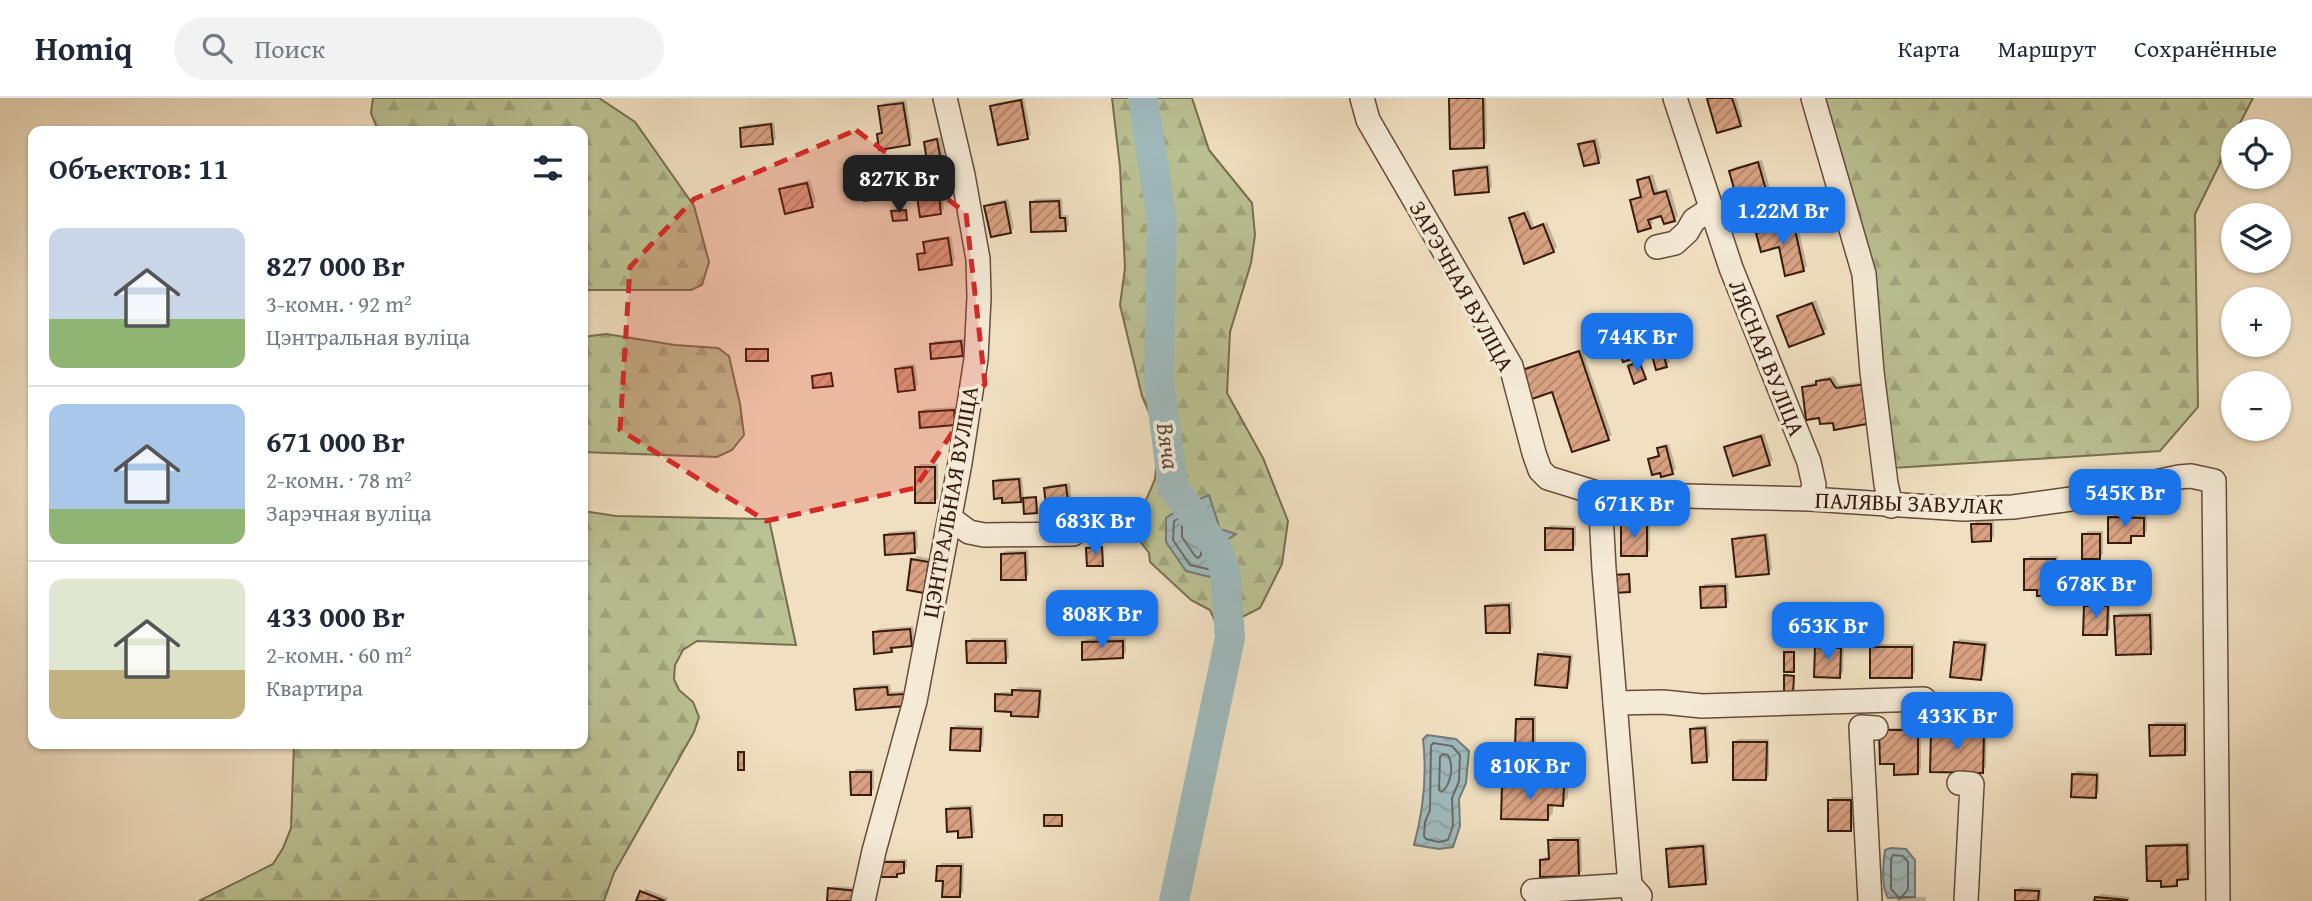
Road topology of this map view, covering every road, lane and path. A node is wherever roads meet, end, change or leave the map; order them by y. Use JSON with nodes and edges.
{"nodes":[{"id":1,"x":945,"y":98,"type":"edge"},
{"id":2,"x":1362,"y":98,"type":"edge"},
{"id":3,"x":1675,"y":98,"type":"edge"},
{"id":4,"x":1813,"y":98,"type":"edge"},
{"id":5,"x":1711,"y":209,"type":"junction"},
{"id":6,"x":1657,"y":247,"type":"dead end"},
{"id":7,"x":1600,"y":494,"type":"junction"},
{"id":8,"x":1810,"y":499,"type":"junction"},
{"id":9,"x":1891,"y":506,"type":"junction"},
{"id":10,"x":950,"y":518,"type":"junction"},
{"id":11,"x":1073,"y":534,"type":"dead end"},
{"id":12,"x":1924,"y":699,"type":"dead end"},
{"id":13,"x":1615,"y":703,"type":"junction"},
{"id":14,"x":1877,"y":728,"type":"dead end"},
{"id":15,"x":1959,"y":783,"type":"dead end"},
{"id":16,"x":1533,"y":891,"type":"dead end"},
{"id":17,"x":1632,"y":893,"type":"edge"},
{"id":18,"x":863,"y":901,"type":"edge"},
{"id":19,"x":1649,"y":901,"type":"edge"},
{"id":20,"x":1870,"y":901,"type":"edge"},
{"id":21,"x":1966,"y":901,"type":"edge"},
{"id":22,"x":2218,"y":901,"type":"edge"}],
"edges":[{"from":1,"to":10,"type":"street","name":"ЦЭНТРАЛЬНАЯ ВУЛІЦА"},
{"from":2,"to":7,"type":"street","name":"ЗАРЭЧНАЯ ВУЛІЦА"},
{"from":3,"to":5,"type":"street","name":"ЛЯСНАЯ ВУЛІЦА"},
{"from":4,"to":9,"type":"street"},
{"from":5,"to":6,"type":"street"},
{"from":5,"to":8,"type":"street","name":"ЛЯСНАЯ ВУЛІЦА"},
{"from":7,"to":8,"type":"street","name":"ПАЛЯВЫ ЗАВУЛАК"},
{"from":7,"to":13,"type":"street"},
{"from":8,"to":9,"type":"street","name":"ПАЛЯВЫ ЗАВУЛАК"},
{"from":9,"to":22,"type":"street","name":"ПАЛЯВЫ ЗАВУЛАК"},
{"from":10,"to":11,"type":"street"},
{"from":10,"to":18,"type":"street","name":"ЦЭНТРАЛЬНАЯ ВУЛІЦА"},
{"from":12,"to":13,"type":"street"},
{"from":13,"to":17,"type":"street"},
{"from":14,"to":20,"type":"street"},
{"from":15,"to":21,"type":"street"},
{"from":16,"to":17,"type":"street"},
{"from":17,"to":19,"type":"street"}]}
